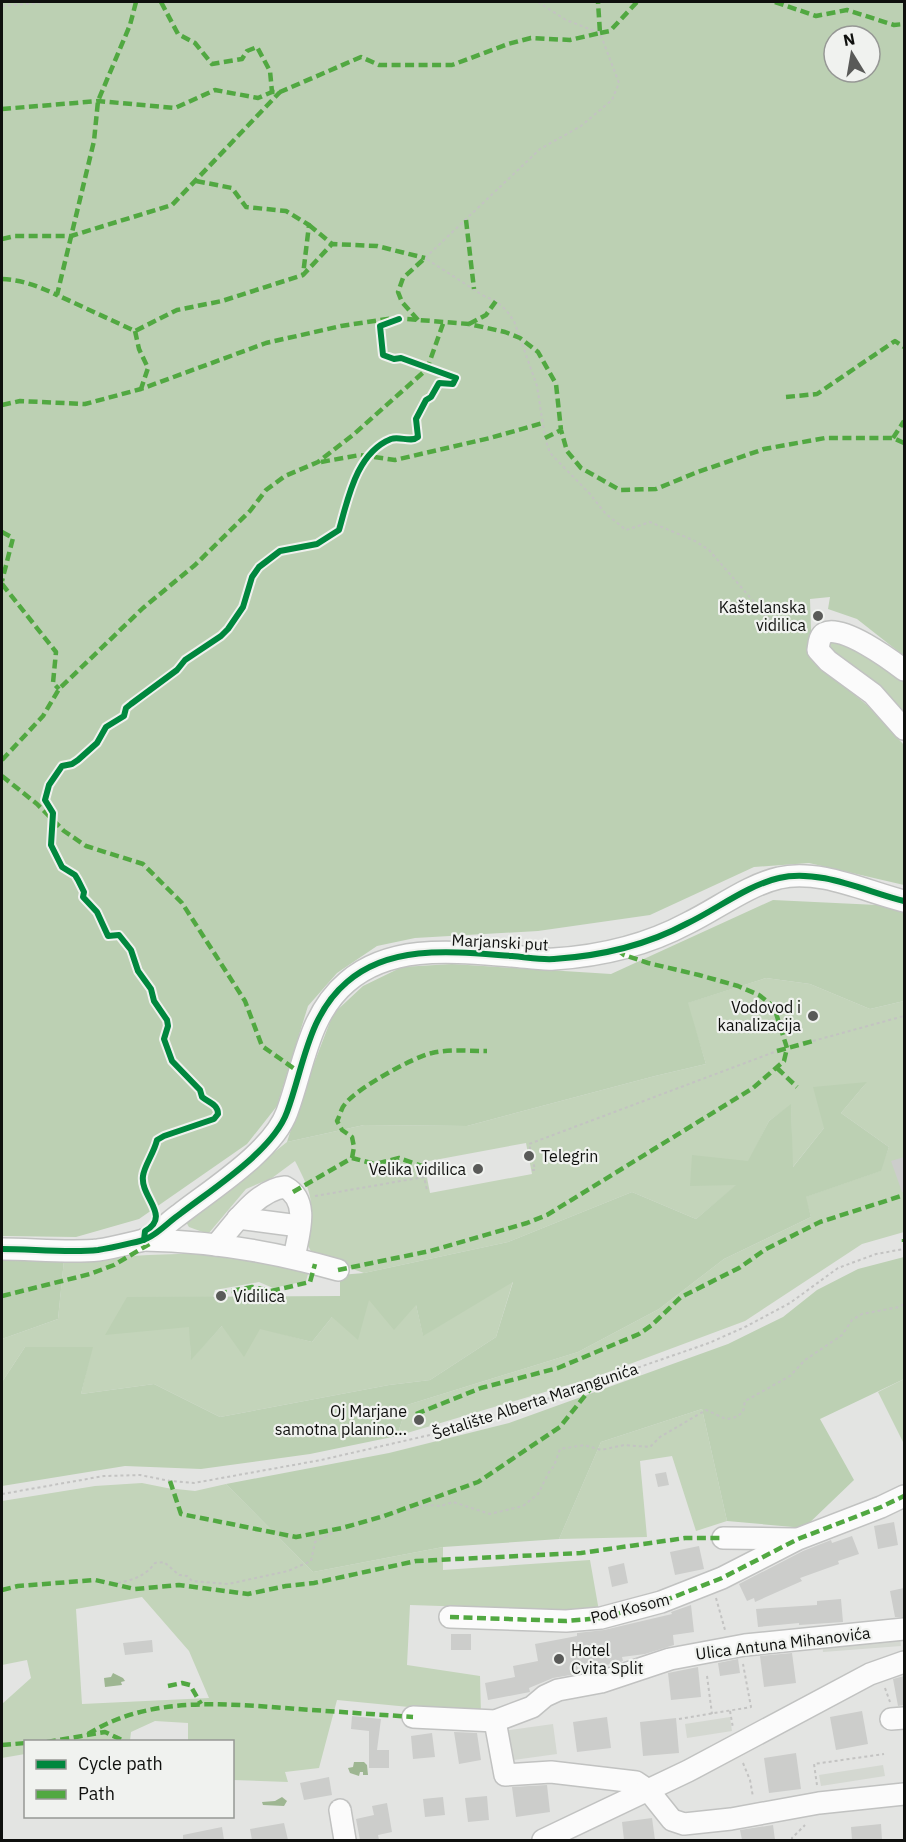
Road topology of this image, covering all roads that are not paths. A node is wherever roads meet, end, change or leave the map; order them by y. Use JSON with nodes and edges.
{"nodes":[{"id":1,"x":904,"y":670,"type":"edge"},
{"id":2,"x":904,"y":729,"type":"edge"},
{"id":3,"x":904,"y":901,"type":"edge"},
{"id":4,"x":238,"y":1218,"type":"junction"},
{"id":5,"x":299,"y":1226,"type":"junction"},
{"id":6,"x":144,"y":1240,"type":"junction"},
{"id":7,"x":216,"y":1245,"type":"junction"},
{"id":8,"x":2,"y":1249,"type":"edge"},
{"id":9,"x":294,"y":1258,"type":"junction"},
{"id":10,"x":338,"y":1270,"type":"dead end"},
{"id":11,"x":904,"y":1496,"type":"edge"},
{"id":12,"x":723,"y":1538,"type":"dead end"},
{"id":13,"x":798,"y":1539,"type":"junction"},
{"id":14,"x":450,"y":1617,"type":"dead end"},
{"id":15,"x":904,"y":1629,"type":"edge"},
{"id":16,"x":904,"y":1662,"type":"edge"},
{"id":17,"x":413,"y":1717,"type":"dead end"},
{"id":18,"x":495,"y":1720,"type":"junction"},
{"id":19,"x":648,"y":1791,"type":"junction"},
{"id":20,"x":904,"y":1794,"type":"edge"},
{"id":21,"x":340,"y":1810,"type":"dead end"},
{"id":22,"x":345,"y":1840,"type":"edge"},
{"id":23,"x":543,"y":1840,"type":"edge"}],
"edges":[{"from":1,"to":2,"type":"street"},
{"from":3,"to":6,"type":"street","name":"Marjanski put"},
{"from":4,"to":5,"type":"street"},
{"from":4,"to":5,"type":"street"},
{"from":4,"to":7,"type":"street"},
{"from":5,"to":9,"type":"street"},
{"from":6,"to":7,"type":"street","name":"Marjanski put"},
{"from":6,"to":8,"type":"street","name":"Marjanski put"},
{"from":7,"to":9,"type":"street","name":"Marjanski put"},
{"from":9,"to":10,"type":"street","name":"Marjanski put"},
{"from":11,"to":13,"type":"street","name":"Pod Kosom"},
{"from":12,"to":13,"type":"street","name":"Pod Kosom"},
{"from":13,"to":14,"type":"street","name":"Pod Kosom"},
{"from":15,"to":18,"type":"street","name":"Ulica Antuna Mihanovića"},
{"from":16,"to":19,"type":"street"},
{"from":17,"to":18,"type":"street","name":"Ulica Antuna Mihanovića"},
{"from":18,"to":19,"type":"street"},
{"from":19,"to":20,"type":"street"},
{"from":19,"to":23,"type":"street"},
{"from":21,"to":22,"type":"street"}]}
